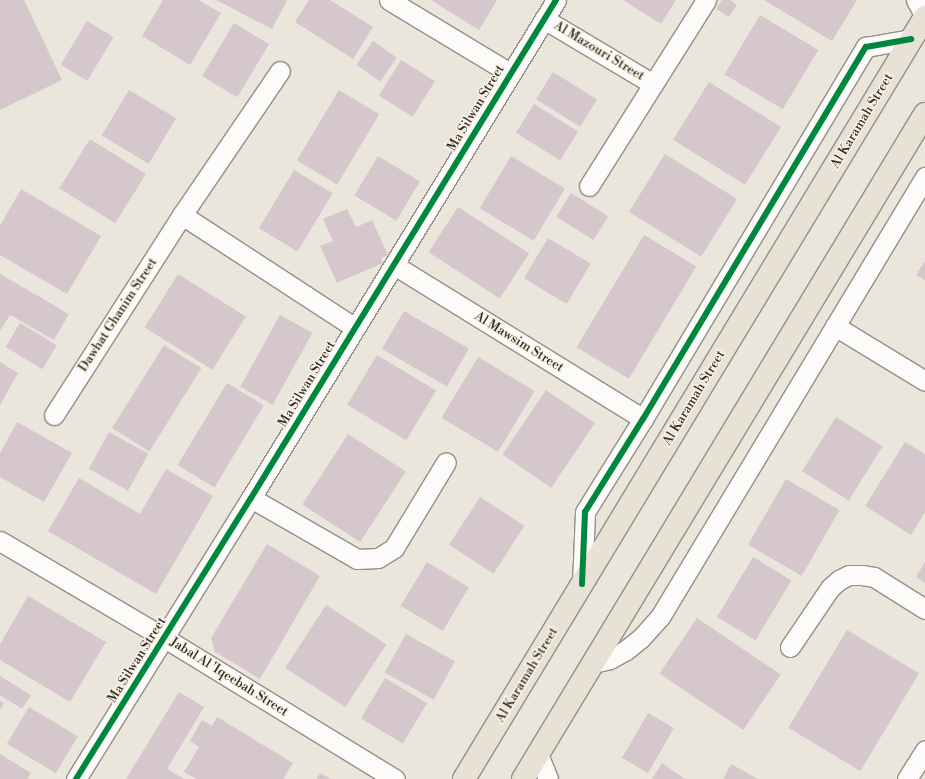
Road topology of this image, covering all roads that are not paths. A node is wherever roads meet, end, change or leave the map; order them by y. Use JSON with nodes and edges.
{"nodes":[{"id":1,"x":388,"y":0,"type":"edge"},
{"id":2,"x":556,"y":0,"type":"edge"},
{"id":3,"x":706,"y":0,"type":"edge"},
{"id":4,"x":916,"y":0,"type":"edge"},
{"id":5,"x":925,"y":17,"type":"edge"},
{"id":6,"x":544,"y":19,"type":"junction"},
{"id":7,"x":911,"y":39,"type":"junction"},
{"id":8,"x":280,"y":71,"type":"dead end"},
{"id":9,"x":510,"y":73,"type":"junction"},
{"id":10,"x":653,"y":84,"type":"junction"},
{"id":11,"x":925,"y":114,"type":"edge"},
{"id":12,"x":925,"y":176,"type":"edge"},
{"id":13,"x":589,"y":186,"type":"dead end"},
{"id":14,"x":182,"y":215,"type":"junction"},
{"id":15,"x":394,"y":264,"type":"junction"},
{"id":16,"x":835,"y":326,"type":"junction"},
{"id":17,"x":354,"y":327,"type":"junction"},
{"id":18,"x":925,"y":381,"type":"edge"},
{"id":19,"x":54,"y":415,"type":"dead end"},
{"id":20,"x":643,"y":419,"type":"junction"},
{"id":21,"x":446,"y":462,"type":"dead end"},
{"id":22,"x":251,"y":498,"type":"junction"},
{"id":23,"x":0,"y":542,"type":"edge"},
{"id":24,"x":582,"y":584,"type":"junction"},
{"id":25,"x":925,"y":609,"type":"edge"},
{"id":26,"x":163,"y":637,"type":"junction"},
{"id":27,"x":790,"y":647,"type":"dead end"},
{"id":28,"x":593,"y":663,"type":"junction"},
{"id":29,"x":925,"y":750,"type":"edge"},
{"id":30,"x":538,"y":754,"type":"junction"},
{"id":31,"x":76,"y":779,"type":"edge"},
{"id":32,"x":395,"y":779,"type":"edge"},
{"id":33,"x":464,"y":779,"type":"edge"},
{"id":34,"x":523,"y":779,"type":"edge"},
{"id":35,"x":548,"y":779,"type":"edge"},
{"id":36,"x":907,"y":779,"type":"edge"}],
"edges":[{"from":1,"to":9,"type":"street"},
{"from":2,"to":6,"type":"street","name":"Ma Silwan Street"},
{"from":3,"to":10,"type":"street","name":"Al Mazouri Street"},
{"from":4,"to":5,"type":"street"},
{"from":5,"to":7,"type":"main road","name":"Al Karamah Street"},
{"from":6,"to":9,"type":"street","name":"Ma Silwan Street"},
{"from":6,"to":10,"type":"street","name":"Al Mazouri Street"},
{"from":7,"to":20,"type":"street"},
{"from":7,"to":24,"type":"main road","name":"Al Karamah Street"},
{"from":8,"to":14,"type":"street","name":"Dawhat Ghanim Street"},
{"from":9,"to":15,"type":"street","name":"Ma Silwan Street"},
{"from":10,"to":13,"type":"street","name":"Al Mazouri Street"},
{"from":11,"to":28,"type":"main road"},
{"from":12,"to":16,"type":"street"},
{"from":14,"to":17,"type":"street"},
{"from":14,"to":19,"type":"street","name":"Dawhat Ghanim Street"},
{"from":15,"to":17,"type":"street","name":"Ma Silwan Street"},
{"from":15,"to":20,"type":"street","name":"Al Mawsim Street"},
{"from":16,"to":18,"type":"street"},
{"from":16,"to":28,"type":"street"},
{"from":17,"to":22,"type":"street","name":"Ma Silwan Street"},
{"from":20,"to":24,"type":"street"},
{"from":21,"to":22,"type":"street"},
{"from":22,"to":26,"type":"street","name":"Ma Silwan Street"},
{"from":23,"to":26,"type":"street","name":"Jabal Al 'Iqeebah Street"},
{"from":24,"to":33,"type":"main road","name":"Al Karamah Street"},
{"from":25,"to":27,"type":"street"},
{"from":26,"to":31,"type":"street","name":"Ma Silwan Street"},
{"from":26,"to":32,"type":"street","name":"Jabal Al 'Iqeebah Street"},
{"from":28,"to":30,"type":"main road"},
{"from":29,"to":36,"type":"street"},
{"from":30,"to":34,"type":"main road"},
{"from":30,"to":35,"type":"street"}]}
